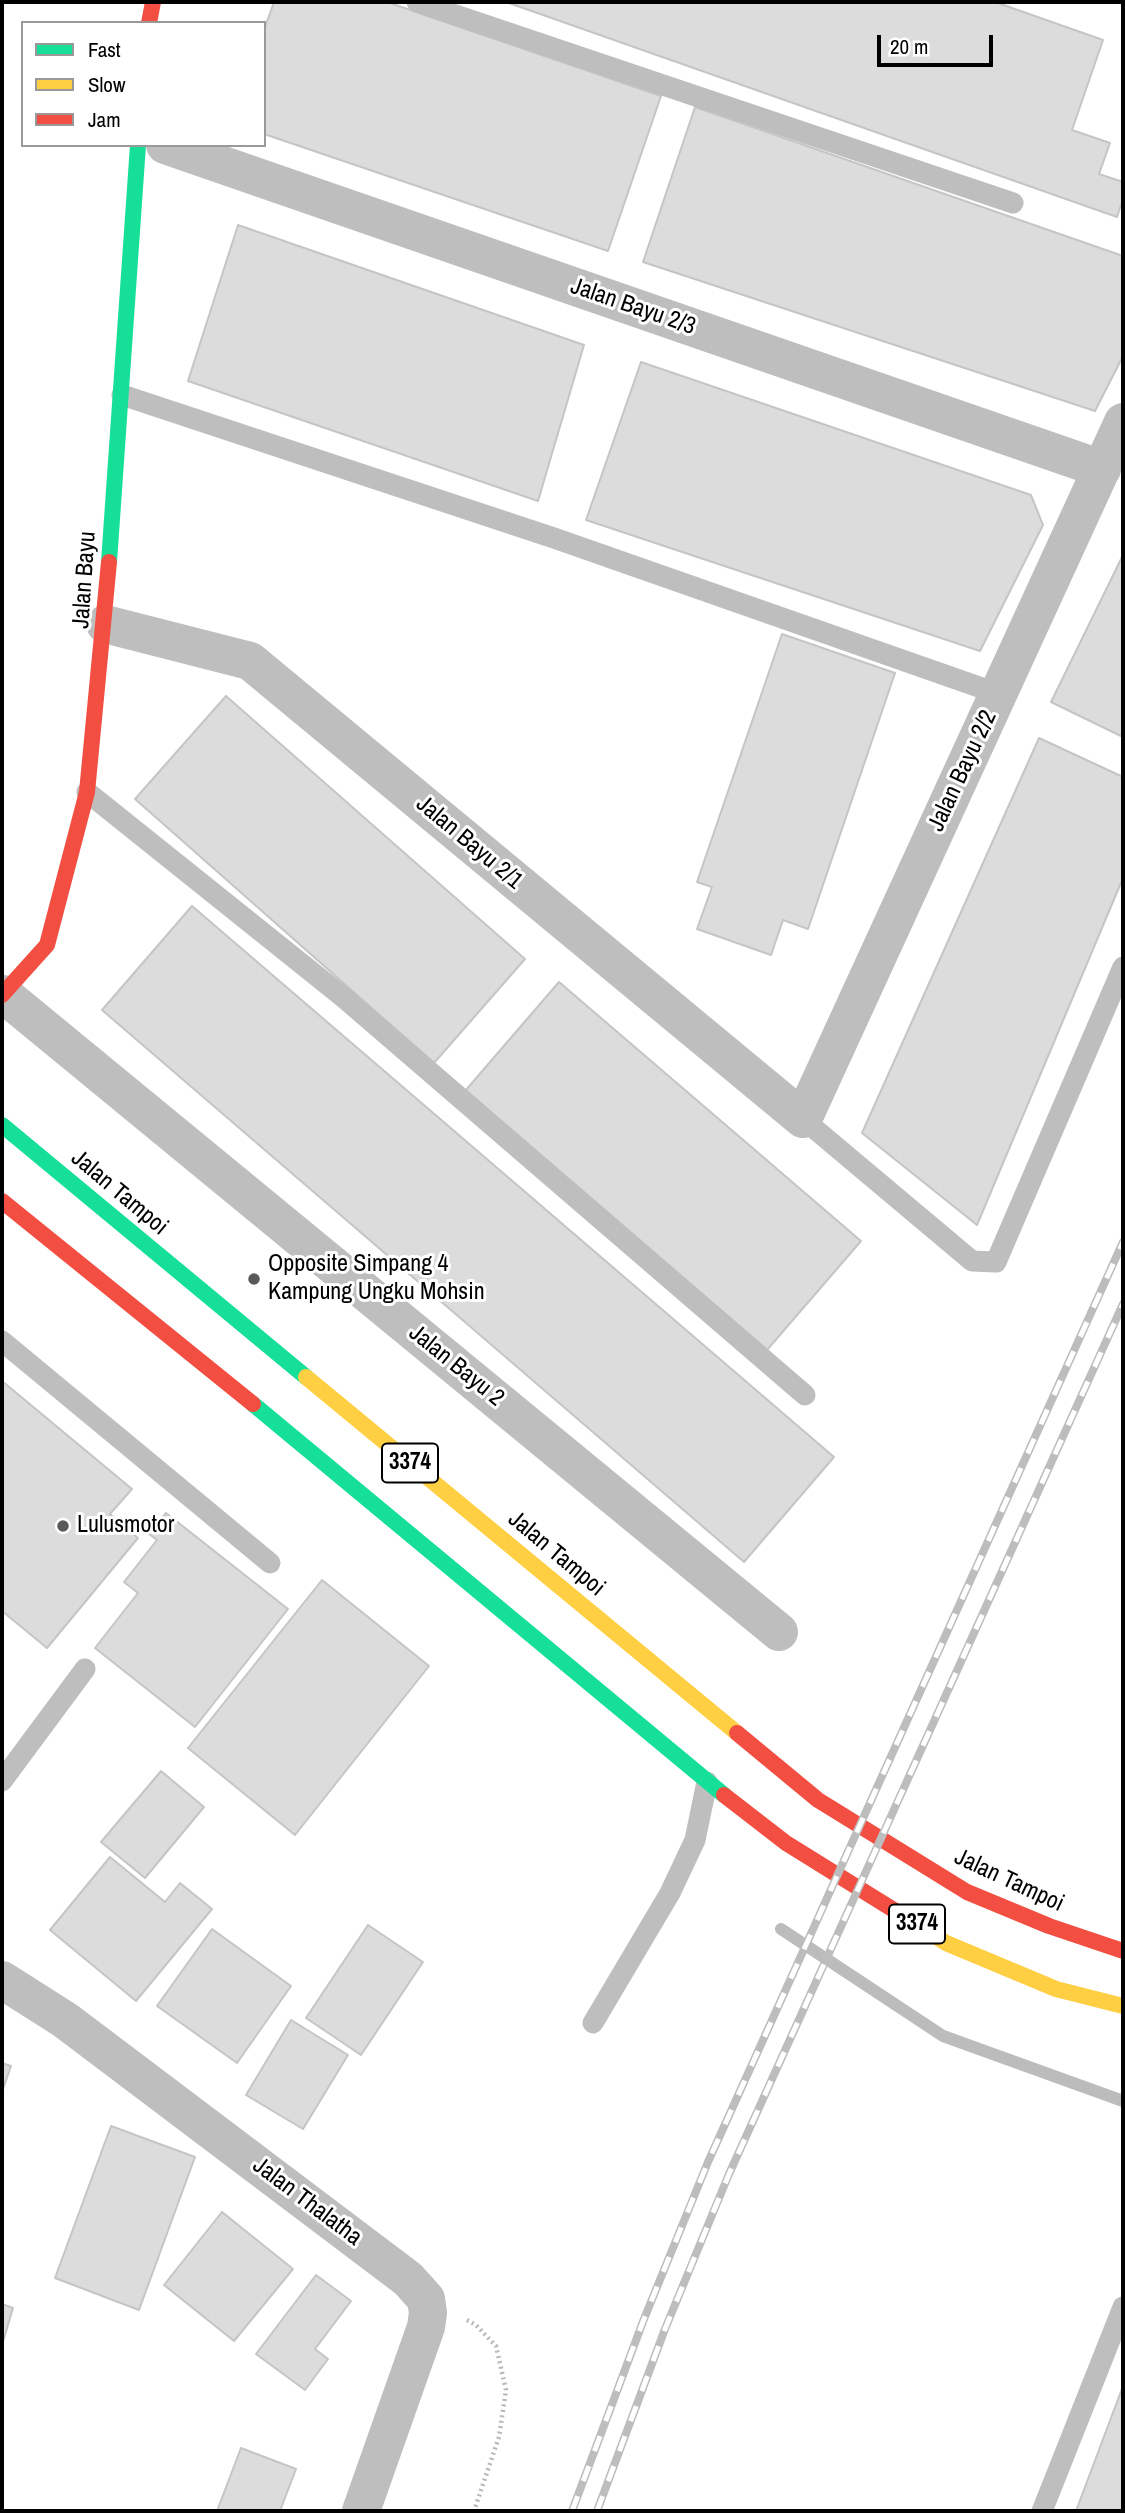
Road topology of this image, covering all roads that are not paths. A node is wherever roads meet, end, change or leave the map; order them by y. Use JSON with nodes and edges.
{"nodes":[{"id":1,"x":153,"y":2,"type":"edge"},
{"id":2,"x":417,"y":2,"type":"edge"},
{"id":3,"x":149,"y":21,"type":"edge"},
{"id":4,"x":138,"y":147,"type":"edge"},
{"id":5,"x":171,"y":147,"type":"edge"},
{"id":6,"x":1013,"y":203,"type":"dead end"},
{"id":7,"x":122,"y":395,"type":"junction"},
{"id":8,"x":1123,"y":422,"type":"edge"},
{"id":9,"x":1102,"y":469,"type":"junction"},
{"id":10,"x":105,"y":624,"type":"junction"},
{"id":11,"x":999,"y":694,"type":"junction"},
{"id":12,"x":87,"y":792,"type":"junction"},
{"id":13,"x":1123,"y":967,"type":"edge"},
{"id":14,"x":2,"y":994,"type":"edge"},
{"id":15,"x":803,"y":1119,"type":"junction"},
{"id":16,"x":2,"y":1125,"type":"edge"},
{"id":17,"x":2,"y":1201,"type":"edge"},
{"id":18,"x":2,"y":1341,"type":"edge"},
{"id":19,"x":805,"y":1395,"type":"dead end"},
{"id":20,"x":270,"y":1563,"type":"dead end"},
{"id":21,"x":779,"y":1632,"type":"dead end"},
{"id":22,"x":85,"y":1669,"type":"dead end"},
{"id":23,"x":2,"y":1781,"type":"edge"},
{"id":24,"x":707,"y":1782,"type":"junction"},
{"id":25,"x":1123,"y":1951,"type":"edge"},
{"id":26,"x":2,"y":1980,"type":"edge"},
{"id":27,"x":1114,"y":2003,"type":"edge"},
{"id":28,"x":1123,"y":2016,"type":"edge"},
{"id":29,"x":593,"y":2023,"type":"dead end"},
{"id":30,"x":1123,"y":2307,"type":"edge"},
{"id":31,"x":361,"y":2511,"type":"edge"},
{"id":32,"x":1042,"y":2511,"type":"edge"}],
"edges":[{"from":1,"to":3,"type":"main road"},
{"from":2,"to":6,"type":"lane"},
{"from":4,"to":7,"type":"main road","name":"Jalan Bayu"},
{"from":5,"to":9,"type":"street","name":"Jalan Bayu 2/3"},
{"from":7,"to":10,"type":"main road","name":"Jalan Bayu"},
{"from":7,"to":11,"type":"lane"},
{"from":8,"to":9,"type":"street","name":"Jalan Bayu 2/2"},
{"from":9,"to":11,"type":"street","name":"Jalan Bayu 2/2"},
{"from":10,"to":12,"type":"main road","name":"Jalan Bayu"},
{"from":10,"to":15,"type":"street","name":"Jalan Bayu 2/1"},
{"from":11,"to":15,"type":"street","name":"Jalan Bayu 2/2"},
{"from":12,"to":14,"type":"main road","name":"Jalan Bayu"},
{"from":12,"to":19,"type":"lane"},
{"from":13,"to":15,"type":"lane"},
{"from":14,"to":21,"type":"street","name":"Jalan Bayu 2"},
{"from":16,"to":25,"type":"main road","name":"Jalan Tampoi","number":"3374"},
{"from":17,"to":24,"type":"main road","number":"3374"},
{"from":18,"to":20,"type":"lane"},
{"from":22,"to":23,"type":"lane"},
{"from":24,"to":27,"type":"main road","number":"3374"},
{"from":24,"to":29,"type":"lane"},
{"from":26,"to":31,"type":"street","name":"Jalan Thalatha"},
{"from":27,"to":28,"type":"lane"},
{"from":30,"to":32,"type":"lane"}]}
